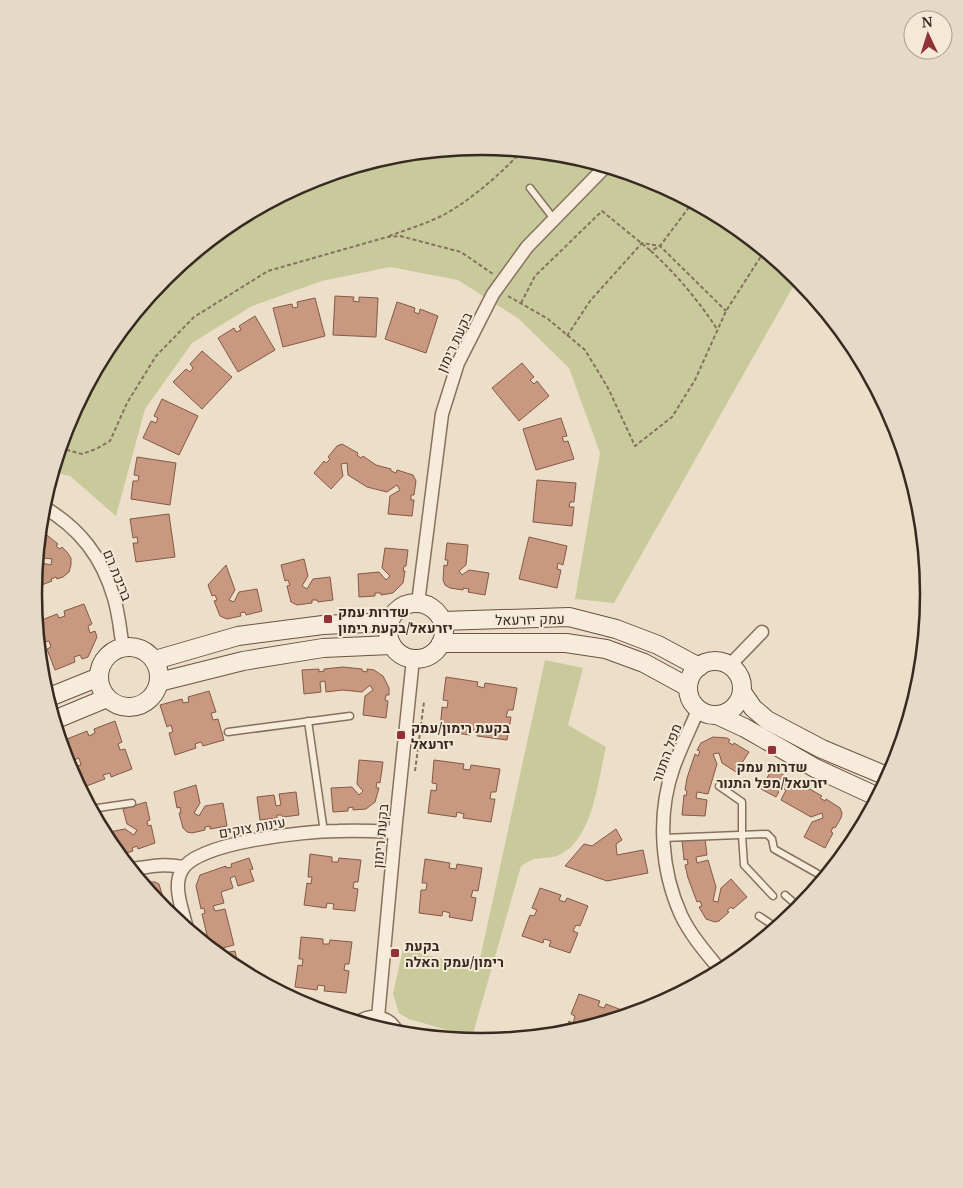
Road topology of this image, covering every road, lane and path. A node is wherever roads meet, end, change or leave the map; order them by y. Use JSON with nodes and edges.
{"nodes":[{"id":1,"x":516,"y":157,"type":"edge"},
{"id":2,"x":601,"y":172,"type":"edge"},
{"id":3,"x":530,"y":188,"type":"dead end"},
{"id":4,"x":689,"y":207,"type":"edge"},
{"id":5,"x":554,"y":219,"type":"junction"},
{"id":6,"x":387,"y":237,"type":"junction"},
{"id":7,"x":642,"y":243,"type":"junction"},
{"id":8,"x":660,"y":246,"type":"junction"},
{"id":9,"x":651,"y":251,"type":"junction"},
{"id":10,"x":761,"y":256,"type":"edge"},
{"id":11,"x":498,"y":278,"type":"dead end"},
{"id":12,"x":502,"y":292,"type":"dead end"},
{"id":13,"x":521,"y":304,"type":"junction"},
{"id":14,"x":726,"y":311,"type":"junction"},
{"id":15,"x":718,"y":329,"type":"junction"},
{"id":16,"x":567,"y":336,"type":"junction"},
{"id":17,"x":67,"y":450,"type":"edge"},
{"id":18,"x":50,"y":511,"type":"edge"},
{"id":19,"x":418,"y":603,"type":"junction"},
{"id":20,"x":442,"y":620,"type":"junction"},
{"id":21,"x":389,"y":622,"type":"junction"},
{"id":22,"x":762,"y":632,"type":"dead end"},
{"id":23,"x":441,"y":643,"type":"junction"},
{"id":24,"x":391,"y":645,"type":"junction"},
{"id":25,"x":123,"y":648,"type":"junction"},
{"id":26,"x":413,"y":659,"type":"junction"},
{"id":27,"x":155,"y":660,"type":"junction"},
{"id":28,"x":730,"y":666,"type":"junction"},
{"id":29,"x":698,"y":667,"type":"junction"},
{"id":30,"x":99,"y":677,"type":"junction"},
{"id":31,"x":159,"y":682,"type":"junction"},
{"id":32,"x":688,"y":687,"type":"junction"},
{"id":33,"x":742,"y":692,"type":"junction"},
{"id":34,"x":54,"y":695,"type":"edge"},
{"id":35,"x":107,"y":698,"type":"junction"},
{"id":36,"x":424,"y":702,"type":"dead end"},
{"id":37,"x":698,"y":710,"type":"junction"},
{"id":38,"x":717,"y":715,"type":"junction"},
{"id":39,"x":350,"y":716,"type":"dead end"},
{"id":40,"x":60,"y":717,"type":"edge"},
{"id":41,"x":308,"y":721,"type":"junction"},
{"id":42,"x":228,"y":732,"type":"dead end"},
{"id":43,"x":882,"y":774,"type":"edge"},
{"id":44,"x":414,"y":779,"type":"dead end"},
{"id":45,"x":719,"y":786,"type":"dead end"},
{"id":46,"x":872,"y":794,"type":"edge"},
{"id":47,"x":132,"y":803,"type":"dead end"},
{"id":48,"x":98,"y":807,"type":"edge"},
{"id":49,"x":324,"y":832,"type":"junction"},
{"id":50,"x":395,"y":832,"type":"junction"},
{"id":51,"x":742,"y":835,"type":"junction"},
{"id":52,"x":663,"y":838,"type":"junction"},
{"id":53,"x":182,"y":867,"type":"junction"},
{"id":54,"x":138,"y":868,"type":"edge"},
{"id":55,"x":819,"y":874,"type":"edge"},
{"id":56,"x":785,"y":895,"type":"dead end"},
{"id":57,"x":773,"y":896,"type":"dead end"},
{"id":58,"x":794,"y":902,"type":"edge"},
{"id":59,"x":184,"y":916,"type":"edge"},
{"id":60,"x":759,"y":916,"type":"dead end"},
{"id":61,"x":771,"y":924,"type":"edge"},
{"id":62,"x":716,"y":965,"type":"edge"},
{"id":63,"x":378,"y":1016,"type":"junction"},
{"id":64,"x":367,"y":1018,"type":"edge"},
{"id":65,"x":392,"y":1024,"type":"edge"}],
"edges":[{"from":1,"to":6,"type":"path"},
{"from":2,"to":5,"type":"street","name":"בקעת רימון"},
{"from":3,"to":5,"type":"lane"},
{"from":4,"to":8,"type":"path"},
{"from":5,"to":19,"type":"street","name":"בקעת רימון"},
{"from":6,"to":11,"type":"path"},
{"from":6,"to":17,"type":"path"},
{"from":7,"to":8,"type":"path"},
{"from":7,"to":9,"type":"path"},
{"from":7,"to":13,"type":"path"},
{"from":7,"to":16,"type":"path"},
{"from":8,"to":9,"type":"path"},
{"from":8,"to":14,"type":"path"},
{"from":9,"to":15,"type":"path"},
{"from":10,"to":14,"type":"path"},
{"from":12,"to":13,"type":"path"},
{"from":13,"to":16,"type":"path"},
{"from":14,"to":15,"type":"path"},
{"from":15,"to":16,"type":"path"},
{"from":18,"to":25,"type":"street","name":"בריכת רם"},
{"from":19,"to":20,"type":"main road"},
{"from":19,"to":21,"type":"main road"},
{"from":20,"to":23,"type":"main road"},
{"from":20,"to":29,"type":"main road","name":"עמק יזרעאל"},
{"from":21,"to":24,"type":"main road"},
{"from":21,"to":27,"type":"main road"},
{"from":22,"to":28,"type":"street"},
{"from":23,"to":26,"type":"main road"},
{"from":23,"to":32,"type":"main road","name":"עמק יזרעאל"},
{"from":24,"to":26,"type":"main road"},
{"from":24,"to":31,"type":"main road"},
{"from":25,"to":27,"type":"main road"},
{"from":25,"to":30,"type":"main road"},
{"from":26,"to":50,"type":"street","name":"בקעת רימון"},
{"from":27,"to":31,"type":"main road"},
{"from":28,"to":29,"type":"main road"},
{"from":28,"to":33,"type":"main road"},
{"from":29,"to":32,"type":"main road"},
{"from":30,"to":34,"type":"main road"},
{"from":30,"to":35,"type":"main road"},
{"from":31,"to":35,"type":"main road"},
{"from":32,"to":37,"type":"main road"},
{"from":33,"to":38,"type":"main road"},
{"from":33,"to":43,"type":"main road"},
{"from":35,"to":40,"type":"main road"},
{"from":36,"to":44,"type":"path"},
{"from":37,"to":38,"type":"main road"},
{"from":37,"to":52,"type":"street","name":"מפל התנור"},
{"from":38,"to":46,"type":"main road"},
{"from":39,"to":41,"type":"lane"},
{"from":41,"to":42,"type":"lane"},
{"from":41,"to":49,"type":"lane"},
{"from":45,"to":51,"type":"lane"},
{"from":47,"to":48,"type":"lane"},
{"from":49,"to":50,"type":"street","name":"עינות צוקים"},
{"from":49,"to":53,"type":"street","name":"עינות צוקים"},
{"from":50,"to":63,"type":"street","name":"בקעת רימון"},
{"from":51,"to":52,"type":"lane"},
{"from":51,"to":55,"type":"lane"},
{"from":51,"to":57,"type":"lane"},
{"from":52,"to":62,"type":"street","name":"מפל התנור"},
{"from":53,"to":54,"type":"street"},
{"from":53,"to":59,"type":"street"},
{"from":56,"to":58,"type":"lane"},
{"from":60,"to":61,"type":"lane"},
{"from":63,"to":64,"type":"street"},
{"from":63,"to":65,"type":"street"}]}
